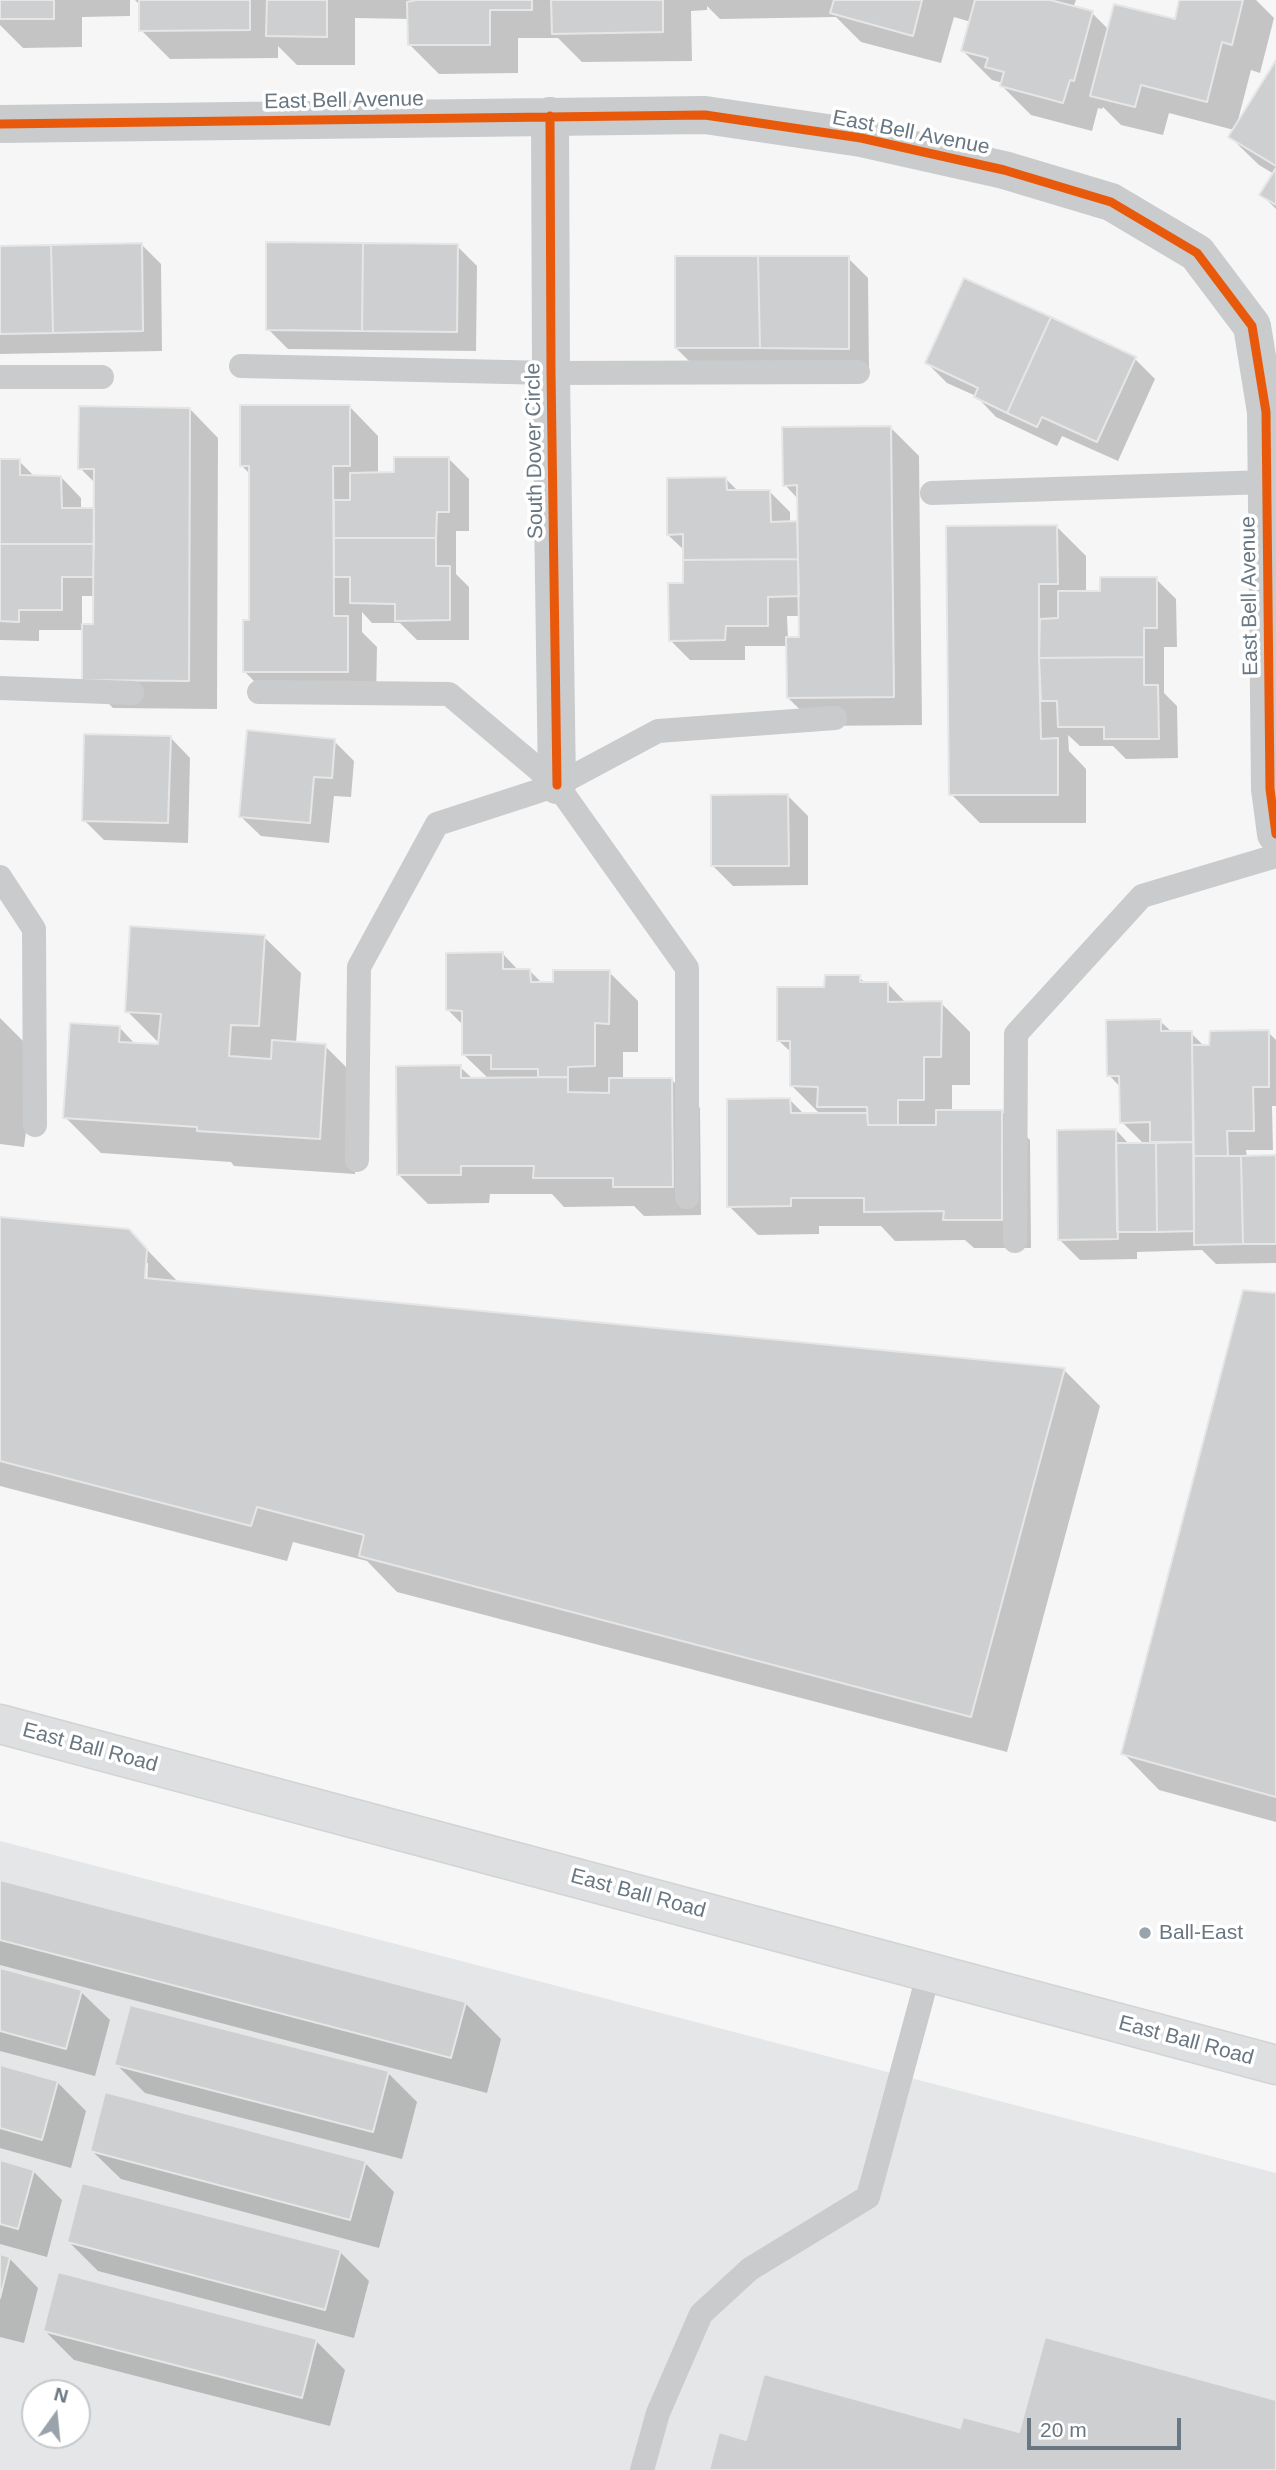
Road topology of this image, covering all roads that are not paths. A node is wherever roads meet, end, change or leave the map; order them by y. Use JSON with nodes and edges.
{"nodes":[{"id":1,"x":550,"y":116,"type":"junction"},
{"id":2,"x":0,"y":124,"type":"edge"},
{"id":3,"x":241,"y":366,"type":"dead end"},
{"id":4,"x":858,"y":372,"type":"dead end"},
{"id":5,"x":551,"y":373,"type":"junction"},
{"id":6,"x":0,"y":377,"type":"edge"},
{"id":7,"x":102,"y":377,"type":"dead end"},
{"id":8,"x":1267,"y":482,"type":"junction"},
{"id":9,"x":932,"y":493,"type":"dead end"},
{"id":10,"x":0,"y":688,"type":"edge"},
{"id":11,"x":259,"y":692,"type":"dead end"},
{"id":12,"x":132,"y":693,"type":"dead end"},
{"id":13,"x":835,"y":718,"type":"dead end"},
{"id":14,"x":557,"y":785,"type":"junction"},
{"id":15,"x":1276,"y":834,"type":"edge"},
{"id":16,"x":1276,"y":856,"type":"edge"},
{"id":17,"x":0,"y":877,"type":"edge"},
{"id":18,"x":35,"y":1125,"type":"dead end"},
{"id":19,"x":357,"y":1160,"type":"dead end"},
{"id":20,"x":687,"y":1197,"type":"dead end"},
{"id":21,"x":1014,"y":1241,"type":"dead end"},
{"id":22,"x":0,"y":1724,"type":"edge"},
{"id":23,"x":929,"y":1972,"type":"junction"},
{"id":24,"x":1276,"y":2065,"type":"edge"},
{"id":25,"x":642,"y":2470,"type":"edge"}],
"edges":[{"from":1,"to":2,"type":"street","name":"East Bell Avenue"},
{"from":1,"to":5,"type":"street","name":"South Dover Circle"},
{"from":1,"to":8,"type":"street","name":"East Bell Avenue"},
{"from":3,"to":5,"type":"lane"},
{"from":4,"to":5,"type":"lane"},
{"from":5,"to":14,"type":"street","name":"South Dover Circle"},
{"from":6,"to":7,"type":"lane"},
{"from":8,"to":9,"type":"lane"},
{"from":8,"to":15,"type":"street","name":"East Bell Avenue"},
{"from":10,"to":12,"type":"lane"},
{"from":11,"to":14,"type":"lane"},
{"from":13,"to":14,"type":"lane"},
{"from":14,"to":19,"type":"lane"},
{"from":14,"to":20,"type":"lane"},
{"from":16,"to":21,"type":"lane"},
{"from":17,"to":18,"type":"lane"},
{"from":22,"to":23,"type":"main road","name":"East Ball Road"},
{"from":23,"to":24,"type":"main road","name":"East Ball Road"},
{"from":23,"to":25,"type":"lane"}]}
